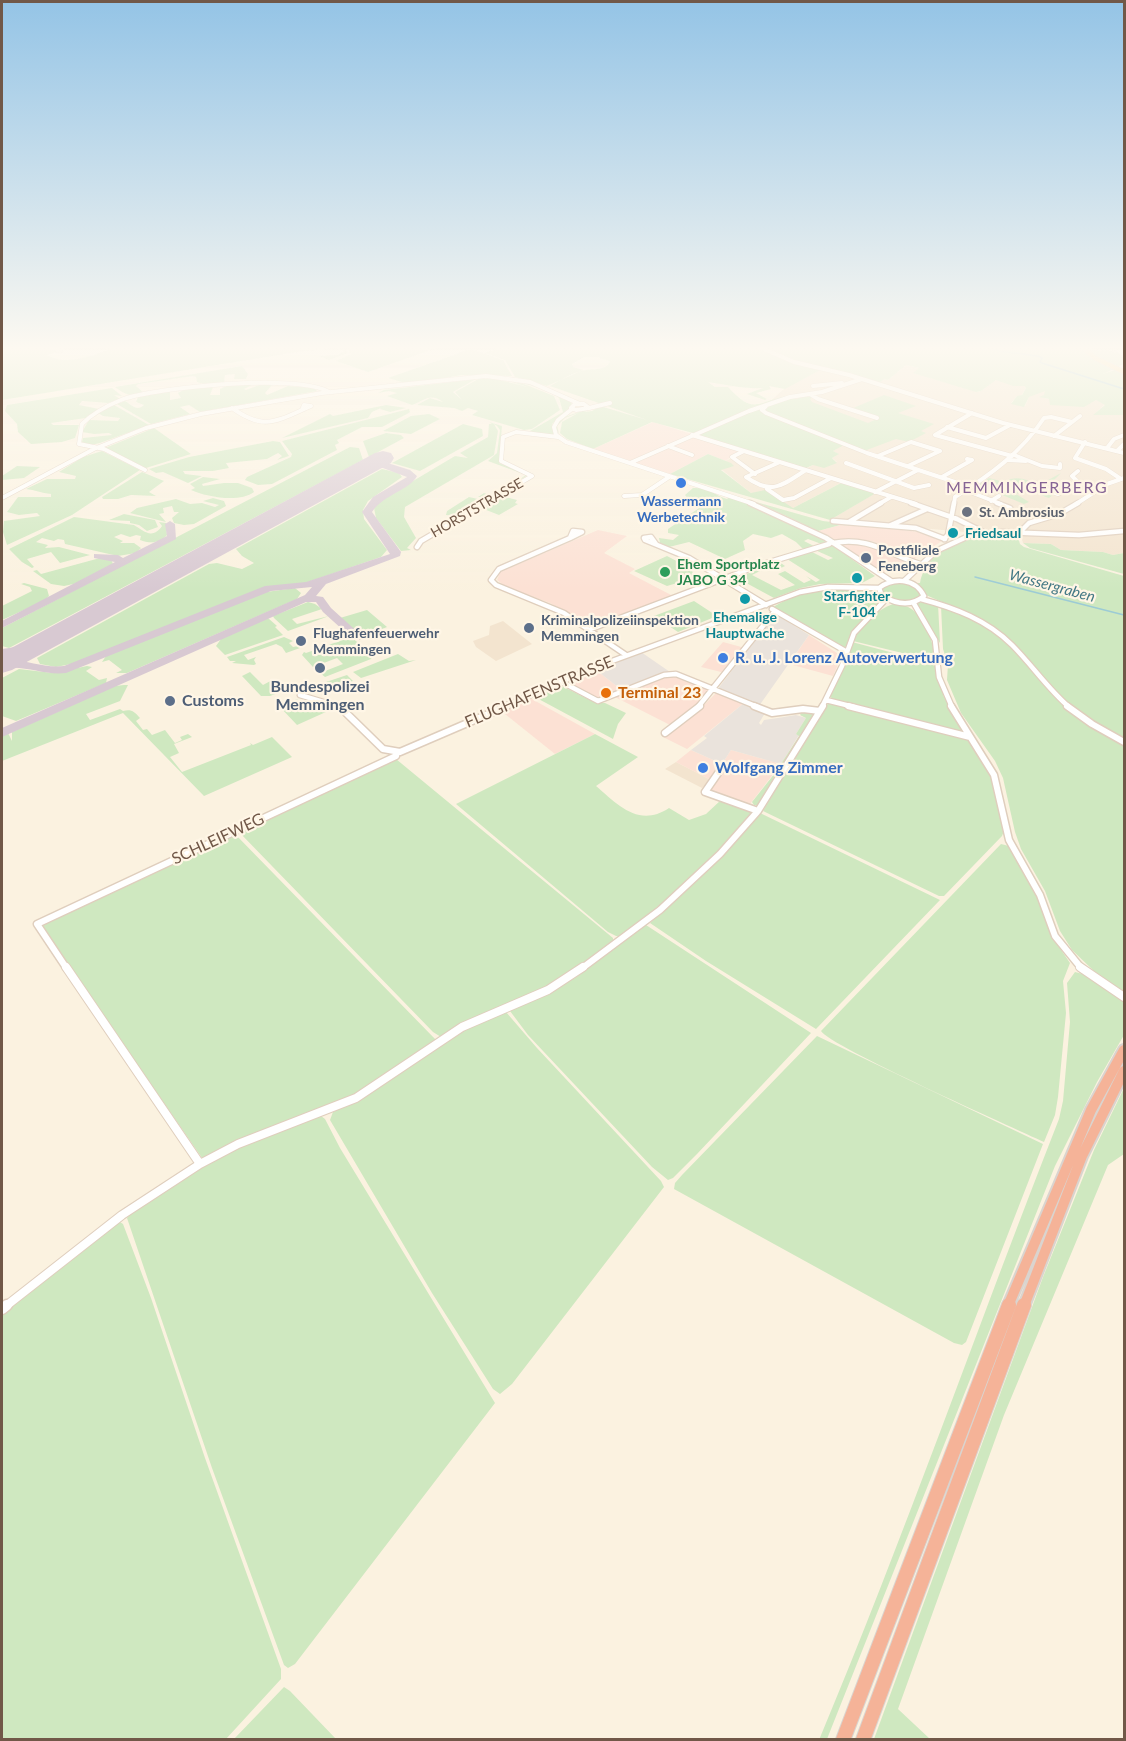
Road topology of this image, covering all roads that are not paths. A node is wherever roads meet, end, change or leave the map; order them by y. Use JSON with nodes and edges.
{"nodes":[{"id":1,"x":82,"y":427,"type":"edge"},
{"id":2,"x":149,"y":427,"type":"edge"},
{"id":3,"x":554,"y":427,"type":"edge"},
{"id":4,"x":711,"y":427,"type":"edge"},
{"id":5,"x":803,"y":427,"type":"edge"},
{"id":6,"x":948,"y":427,"type":"joint"},
{"id":7,"x":1004,"y":427,"type":"edge"},
{"id":8,"x":1022,"y":427,"type":"edge"},
{"id":9,"x":1039,"y":427,"type":"edge"},
{"id":10,"x":1065,"y":427,"type":"edge"},
{"id":11,"x":1036,"y":431,"type":"junction"},
{"id":12,"x":692,"y":435,"type":"junction"},
{"id":13,"x":1125,"y":435,"type":"edge"},
{"id":14,"x":1054,"y":436,"type":"junction"},
{"id":15,"x":558,"y":437,"type":"junction"},
{"id":16,"x":1085,"y":442,"type":"junction"},
{"id":17,"x":1125,"y":444,"type":"edge"},
{"id":18,"x":668,"y":446,"type":"junction"},
{"id":19,"x":97,"y":448,"type":"junction"},
{"id":20,"x":1107,"y":448,"type":"junction"},
{"id":21,"x":744,"y":451,"type":"junction"},
{"id":22,"x":1117,"y":451,"type":"junction"},
{"id":23,"x":1125,"y":453,"type":"edge"},
{"id":24,"x":692,"y":455,"type":"dead end"},
{"id":25,"x":878,"y":456,"type":"junction"},
{"id":26,"x":1011,"y":457,"type":"junction"},
{"id":27,"x":967,"y":459,"type":"dead end"},
{"id":28,"x":1026,"y":461,"type":"junction"},
{"id":29,"x":780,"y":462,"type":"junction"},
{"id":30,"x":629,"y":463,"type":"junction"},
{"id":31,"x":846,"y":463,"type":"dead end"},
{"id":32,"x":1060,"y":464,"type":"dead end"},
{"id":33,"x":908,"y":466,"type":"junction"},
{"id":34,"x":145,"y":470,"type":"dead end"},
{"id":35,"x":806,"y":470,"type":"junction"},
{"id":36,"x":918,"y":470,"type":"junction"},
{"id":37,"x":1078,"y":471,"type":"dead end"},
{"id":38,"x":755,"y":474,"type":"junction"},
{"id":39,"x":669,"y":477,"type":"junction"},
{"id":40,"x":942,"y":477,"type":"junction"},
{"id":41,"x":831,"y":478,"type":"junction"},
{"id":42,"x":1123,"y":478,"type":"edge"},
{"id":43,"x":896,"y":481,"type":"junction"},
{"id":44,"x":1078,"y":482,"type":"junction"},
{"id":45,"x":929,"y":485,"type":"dead end"},
{"id":46,"x":1036,"y":486,"type":"dead end"},
{"id":47,"x":970,"y":487,"type":"junction"},
{"id":48,"x":767,"y":489,"type":"junction"},
{"id":49,"x":1100,"y":489,"type":"junction"},
{"id":50,"x":964,"y":490,"type":"junction"},
{"id":51,"x":875,"y":492,"type":"junction"},
{"id":52,"x":624,"y":496,"type":"dead end"},
{"id":53,"x":999,"y":496,"type":"dead end"},
{"id":54,"x":891,"y":497,"type":"junction"},
{"id":55,"x":2,"y":498,"type":"edge"},
{"id":56,"x":991,"y":501,"type":"junction"},
{"id":57,"x":928,"y":508,"type":"junction"},
{"id":58,"x":1010,"y":508,"type":"dead end"},
{"id":59,"x":951,"y":516,"type":"junction"},
{"id":60,"x":833,"y":521,"type":"dead end"},
{"id":61,"x":849,"y":522,"type":"junction"},
{"id":62,"x":891,"y":525,"type":"junction"},
{"id":63,"x":1022,"y":530,"type":"junction"},
{"id":64,"x":1125,"y":531,"type":"edge"},
{"id":65,"x":985,"y":533,"type":"junction"},
{"id":66,"x":570,"y":538,"type":"dead end"},
{"id":67,"x":944,"y":539,"type":"junction"},
{"id":68,"x":951,"y":542,"type":"junction"},
{"id":69,"x":831,"y":543,"type":"junction"},
{"id":70,"x":656,"y":544,"type":"dead end"},
{"id":71,"x":417,"y":546,"type":"dead end"},
{"id":72,"x":920,"y":564,"type":"junction"},
{"id":73,"x":869,"y":568,"type":"junction"},
{"id":74,"x":915,"y":572,"type":"junction"},
{"id":75,"x":724,"y":579,"type":"junction"},
{"id":76,"x":891,"y":581,"type":"junction"},
{"id":77,"x":904,"y":581,"type":"junction"},
{"id":78,"x":885,"y":583,"type":"junction"},
{"id":79,"x":912,"y":584,"type":"junction"},
{"id":80,"x":879,"y":590,"type":"junction"},
{"id":81,"x":922,"y":597,"type":"junction"},
{"id":82,"x":886,"y":598,"type":"junction"},
{"id":83,"x":893,"y":601,"type":"junction"},
{"id":84,"x":913,"y":602,"type":"junction"},
{"id":85,"x":906,"y":603,"type":"junction"},
{"id":86,"x":766,"y":605,"type":"junction"},
{"id":87,"x":874,"y":610,"type":"junction"},
{"id":88,"x":775,"y":611,"type":"junction"},
{"id":89,"x":920,"y":616,"type":"junction"},
{"id":90,"x":591,"y":629,"type":"junction"},
{"id":91,"x":847,"y":652,"type":"junction"},
{"id":92,"x":626,"y":655,"type":"junction"},
{"id":93,"x":560,"y":681,"type":"junction"},
{"id":94,"x":715,"y":690,"type":"junction"},
{"id":95,"x":300,"y":695,"type":"dead end"},
{"id":96,"x":826,"y":700,"type":"junction"},
{"id":97,"x":820,"y":711,"type":"junction"},
{"id":98,"x":665,"y":733,"type":"dead end"},
{"id":99,"x":970,"y":737,"type":"junction"},
{"id":100,"x":1125,"y":742,"type":"edge"},
{"id":101,"x":397,"y":752,"type":"junction"},
{"id":102,"x":723,"y":766,"type":"dead end"},
{"id":103,"x":758,"y":811,"type":"junction"},
{"id":104,"x":1125,"y":997,"type":"edge"},
{"id":105,"x":1125,"y":1050,"type":"edge"},
{"id":106,"x":1125,"y":1071,"type":"edge"},
{"id":107,"x":200,"y":1164,"type":"junction"},
{"id":108,"x":2,"y":1309,"type":"edge"},
{"id":109,"x":843,"y":1740,"type":"edge"},
{"id":110,"x":863,"y":1740,"type":"edge"}],
"edges":[{"from":1,"to":19,"type":"street"},
{"from":2,"to":19,"type":"street"},
{"from":3,"to":15,"type":"street"},
{"from":4,"to":12,"type":"street"},
{"from":5,"to":25,"type":"street"},
{"from":6,"to":7,"type":"street"},
{"from":6,"to":26,"type":"street"},
{"from":8,"to":11,"type":"street"},
{"from":9,"to":11,"type":"street"},
{"from":10,"to":14,"type":"street"},
{"from":11,"to":14,"type":"street"},
{"from":11,"to":26,"type":"street"},
{"from":12,"to":18,"type":"street"},
{"from":12,"to":21,"type":"street"},
{"from":13,"to":20,"type":"street"},
{"from":14,"to":16,"type":"street"},
{"from":15,"to":30,"type":"street"},
{"from":15,"to":71,"type":"street","name":"HORSTSTRASSE"},
{"from":16,"to":20,"type":"street"},
{"from":16,"to":42,"type":"street"},
{"from":17,"to":22,"type":"street"},
{"from":18,"to":24,"type":"street"},
{"from":18,"to":30,"type":"street"},
{"from":19,"to":34,"type":"street"},
{"from":19,"to":55,"type":"street"},
{"from":20,"to":22,"type":"street"},
{"from":21,"to":29,"type":"street"},
{"from":21,"to":38,"type":"street"},
{"from":22,"to":23,"type":"street"},
{"from":25,"to":33,"type":"street"},
{"from":25,"to":33,"type":"street"},
{"from":26,"to":28,"type":"street"},
{"from":26,"to":28,"type":"street"},
{"from":26,"to":47,"type":"street"},
{"from":27,"to":40,"type":"street"},
{"from":28,"to":32,"type":"street"},
{"from":29,"to":35,"type":"street"},
{"from":29,"to":38,"type":"street"},
{"from":30,"to":39,"type":"street"},
{"from":31,"to":43,"type":"street"},
{"from":33,"to":36,"type":"street"},
{"from":35,"to":41,"type":"street"},
{"from":35,"to":48,"type":"street"},
{"from":36,"to":40,"type":"street"},
{"from":36,"to":43,"type":"street"},
{"from":37,"to":44,"type":"street"},
{"from":38,"to":48,"type":"street"},
{"from":39,"to":52,"type":"street"},
{"from":39,"to":69,"type":"street"},
{"from":40,"to":47,"type":"street"},
{"from":41,"to":48,"type":"street"},
{"from":41,"to":51,"type":"street"},
{"from":42,"to":49,"type":"street"},
{"from":43,"to":45,"type":"street"},
{"from":43,"to":51,"type":"street"},
{"from":44,"to":46,"type":"street"},
{"from":44,"to":49,"type":"street"},
{"from":47,"to":50,"type":"street"},
{"from":49,"to":63,"type":"street"},
{"from":50,"to":56,"type":"street"},
{"from":50,"to":59,"type":"street"},
{"from":51,"to":54,"type":"street"},
{"from":53,"to":56,"type":"street"},
{"from":54,"to":57,"type":"street"},
{"from":54,"to":61,"type":"street"},
{"from":56,"to":58,"type":"street"},
{"from":57,"to":59,"type":"street"},
{"from":57,"to":62,"type":"street"},
{"from":59,"to":65,"type":"street"},
{"from":59,"to":67,"type":"street"},
{"from":60,"to":61,"type":"street"},
{"from":61,"to":62,"type":"street"},
{"from":62,"to":67,"type":"street"},
{"from":63,"to":64,"type":"street"},
{"from":63,"to":65,"type":"street"},
{"from":65,"to":68,"type":"street"},
{"from":66,"to":90,"type":"street"},
{"from":67,"to":68,"type":"street"},
{"from":68,"to":72,"type":"street"},
{"from":69,"to":72,"type":"street"},
{"from":69,"to":73,"type":"street"},
{"from":69,"to":75,"type":"street"},
{"from":70,"to":75,"type":"street"},
{"from":72,"to":74,"type":"street"},
{"from":73,"to":76,"type":"street"},
{"from":73,"to":78,"type":"street"},
{"from":74,"to":77,"type":"street"},
{"from":74,"to":79,"type":"street"},
{"from":75,"to":86,"type":"street"},
{"from":75,"to":90,"type":"street"},
{"from":76,"to":77,"type":"street"},
{"from":76,"to":78,"type":"street"},
{"from":77,"to":79,"type":"street"},
{"from":78,"to":80,"type":"street"},
{"from":79,"to":81,"type":"street"},
{"from":80,"to":82,"type":"street"},
{"from":80,"to":86,"type":"street","name":"FLUGHAFENSTRASSE"},
{"from":81,"to":84,"type":"street"},
{"from":81,"to":100,"type":"street"},
{"from":82,"to":83,"type":"street"},
{"from":82,"to":87,"type":"street"},
{"from":83,"to":85,"type":"street"},
{"from":83,"to":87,"type":"street"},
{"from":84,"to":85,"type":"street"},
{"from":84,"to":89,"type":"street"},
{"from":85,"to":89,"type":"street"},
{"from":86,"to":88,"type":"street"},
{"from":86,"to":92,"type":"street","name":"FLUGHAFENSTRASSE"},
{"from":87,"to":91,"type":"street"},
{"from":88,"to":91,"type":"street"},
{"from":88,"to":94,"type":"street"},
{"from":89,"to":99,"type":"street"},
{"from":90,"to":92,"type":"street"},
{"from":91,"to":96,"type":"street"},
{"from":92,"to":93,"type":"street","name":"FLUGHAFENSTRASSE"},
{"from":93,"to":94,"type":"street"},
{"from":93,"to":101,"type":"street","name":"FLUGHAFENSTRASSE"},
{"from":94,"to":97,"type":"street"},
{"from":94,"to":98,"type":"street"},
{"from":95,"to":101,"type":"street"},
{"from":96,"to":97,"type":"street"},
{"from":96,"to":99,"type":"street"},
{"from":97,"to":103,"type":"street"},
{"from":99,"to":104,"type":"street"},
{"from":101,"to":107,"type":"street","name":"SCHLEIFWEG"},
{"from":102,"to":103,"type":"street"},
{"from":103,"to":107,"type":"street"},
{"from":105,"to":109,"type":"highway"},
{"from":106,"to":110,"type":"highway"},
{"from":107,"to":108,"type":"street"}]}
